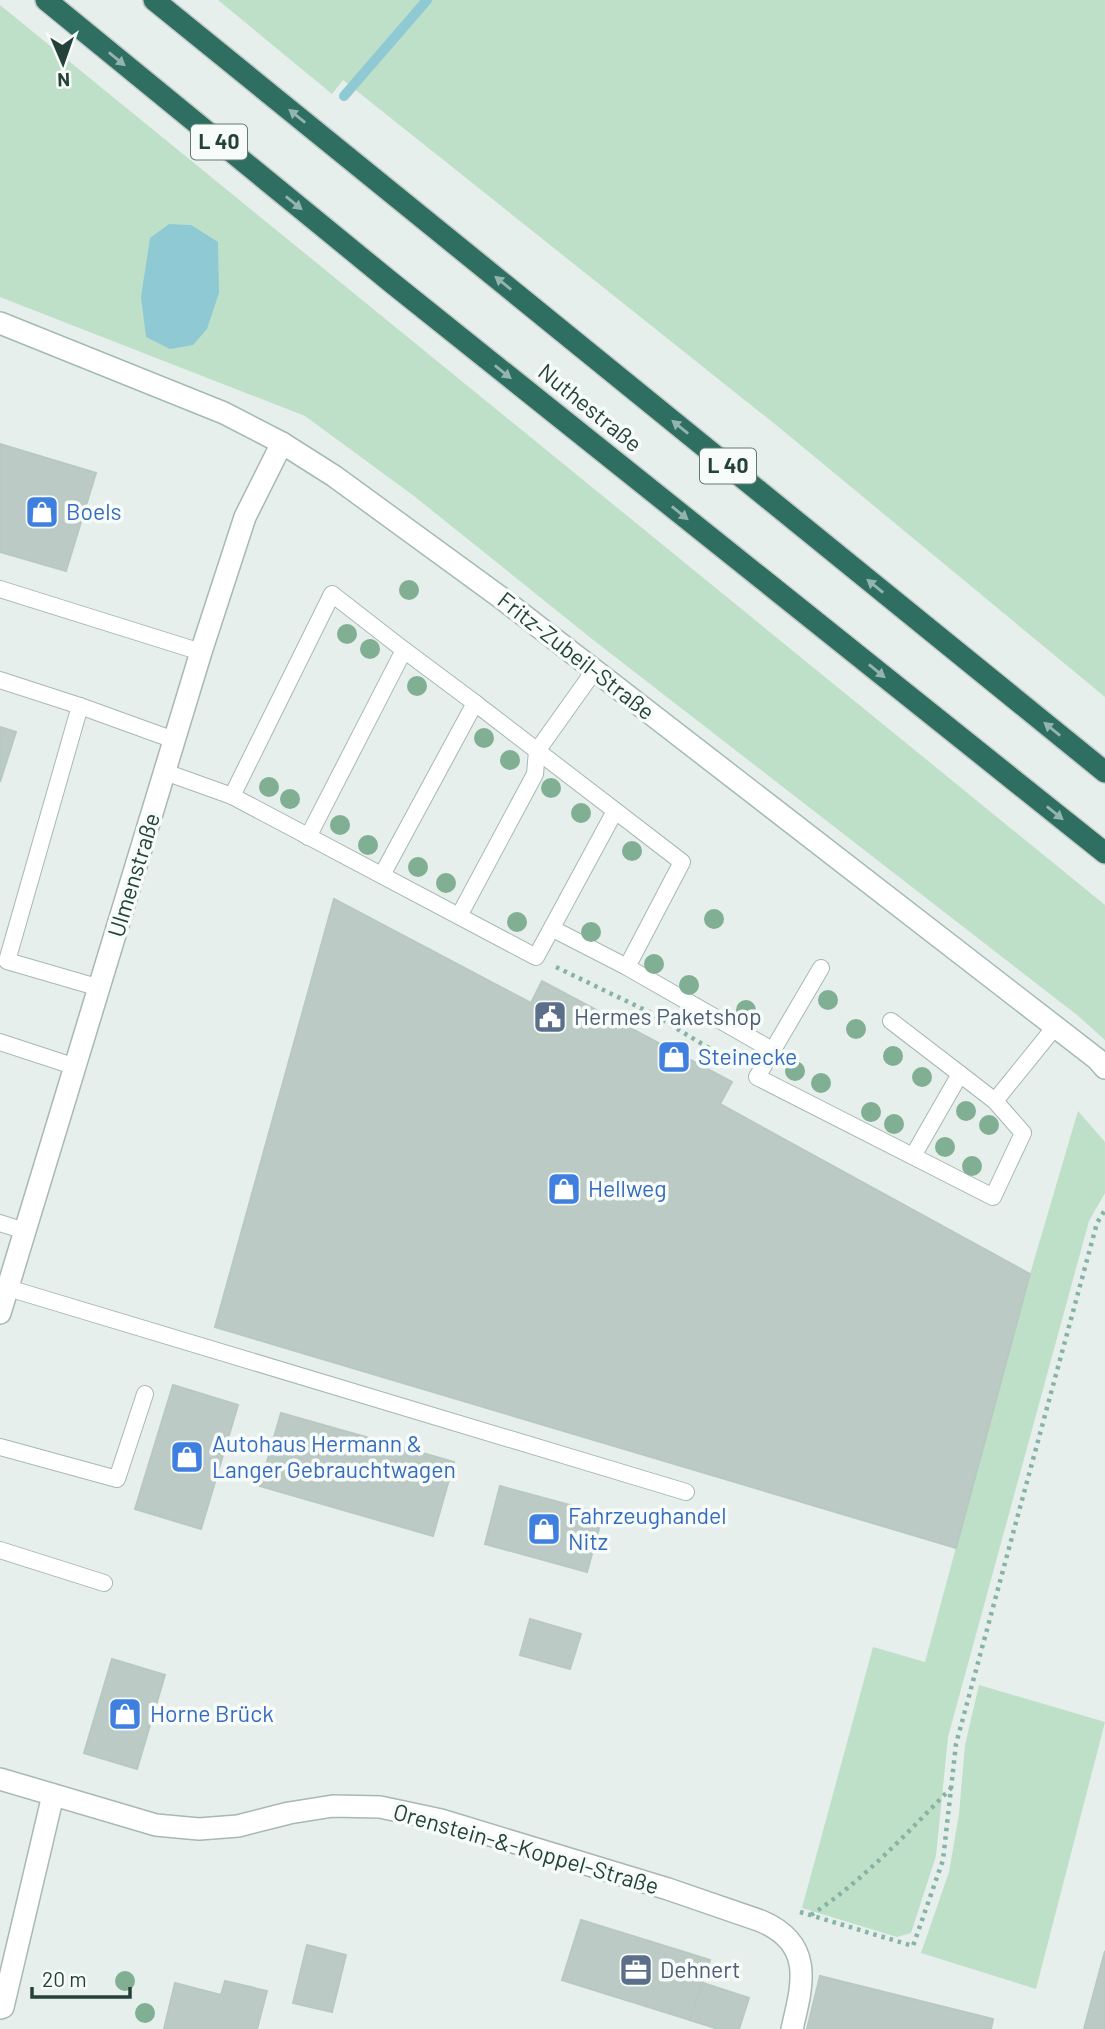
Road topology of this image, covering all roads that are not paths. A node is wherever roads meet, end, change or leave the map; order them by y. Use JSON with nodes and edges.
{"nodes":[{"id":1,"x":46,"y":0,"type":"edge"},
{"id":2,"x":154,"y":0,"type":"edge"},
{"id":3,"x":0,"y":323,"type":"edge"},
{"id":4,"x":282,"y":443,"type":"junction"},
{"id":5,"x":0,"y":589,"type":"edge"},
{"id":6,"x":404,"y":650,"type":"junction"},
{"id":7,"x":201,"y":652,"type":"junction"},
{"id":8,"x":594,"y":671,"type":"junction"},
{"id":9,"x":0,"y":680,"type":"edge"},
{"id":10,"x":475,"y":703,"type":"junction"},
{"id":11,"x":80,"y":706,"type":"junction"},
{"id":12,"x":174,"y":740,"type":"junction"},
{"id":13,"x":537,"y":751,"type":"junction"},
{"id":14,"x":165,"y":772,"type":"junction"},
{"id":15,"x":1105,"y":772,"type":"edge"},
{"id":16,"x":232,"y":796,"type":"junction"},
{"id":17,"x":615,"y":811,"type":"junction"},
{"id":18,"x":308,"y":837,"type":"junction"},
{"id":19,"x":1105,"y":853,"type":"edge"},
{"id":20,"x":382,"y":876,"type":"junction"},
{"id":21,"x":459,"y":916,"type":"junction"},
{"id":22,"x":553,"y":929,"type":"junction"},
{"id":23,"x":4,"y":960,"type":"edge"},
{"id":24,"x":627,"y":967,"type":"junction"},
{"id":25,"x":821,"y":968,"type":"dead end"},
{"id":26,"x":100,"y":988,"type":"junction"},
{"id":27,"x":891,"y":1021,"type":"dead end"},
{"id":28,"x":1055,"y":1028,"type":"junction"},
{"id":29,"x":0,"y":1042,"type":"edge"},
{"id":30,"x":772,"y":1050,"type":"junction"},
{"id":31,"x":76,"y":1067,"type":"junction"},
{"id":32,"x":1105,"y":1068,"type":"edge"},
{"id":33,"x":960,"y":1074,"type":"junction"},
{"id":34,"x":995,"y":1101,"type":"junction"},
{"id":35,"x":913,"y":1156,"type":"junction"},
{"id":36,"x":0,"y":1223,"type":"edge"},
{"id":37,"x":25,"y":1231,"type":"junction"},
{"id":38,"x":8,"y":1288,"type":"junction"},
{"id":39,"x":0,"y":1313,"type":"edge"},
{"id":40,"x":145,"y":1394,"type":"dead end"},
{"id":41,"x":0,"y":1447,"type":"edge"},
{"id":42,"x":686,"y":1492,"type":"dead end"},
{"id":43,"x":0,"y":1550,"type":"edge"},
{"id":44,"x":104,"y":1583,"type":"dead end"},
{"id":45,"x":0,"y":1779,"type":"edge"},
{"id":46,"x":53,"y":1795,"type":"junction"},
{"id":47,"x":0,"y":2008,"type":"edge"},
{"id":48,"x":792,"y":2029,"type":"edge"}],
"edges":[{"from":1,"to":19,"type":"highway","name":"Nuthestraße","number":"L 40","one_way":true},
{"from":15,"to":2,"type":"highway","name":"Nuthestraße","number":"L 40","one_way":true},
{"from":3,"to":4,"type":"street","name":"Fritz-Zubeil-Straße"},
{"from":4,"to":7,"type":"street","name":"Ulmenstraße"},
{"from":4,"to":8,"type":"street","name":"Fritz-Zubeil-Straße"},
{"from":5,"to":7,"type":"lane"},
{"from":6,"to":10,"type":"lane"},
{"from":6,"to":16,"type":"lane"},
{"from":6,"to":18,"type":"lane"},
{"from":7,"to":12,"type":"street","name":"Ulmenstraße"},
{"from":8,"to":13,"type":"lane"},
{"from":8,"to":28,"type":"street","name":"Fritz-Zubeil-Straße"},
{"from":9,"to":11,"type":"lane"},
{"from":10,"to":13,"type":"lane"},
{"from":10,"to":20,"type":"lane"},
{"from":11,"to":12,"type":"lane"},
{"from":11,"to":23,"type":"lane"},
{"from":12,"to":14,"type":"street","name":"Ulmenstraße"},
{"from":13,"to":17,"type":"lane"},
{"from":13,"to":21,"type":"lane"},
{"from":14,"to":16,"type":"lane"},
{"from":14,"to":26,"type":"street","name":"Ulmenstraße"},
{"from":16,"to":18,"type":"lane"},
{"from":17,"to":22,"type":"lane"},
{"from":17,"to":24,"type":"lane"},
{"from":18,"to":20,"type":"lane"},
{"from":20,"to":21,"type":"lane"},
{"from":21,"to":22,"type":"lane"},
{"from":22,"to":24,"type":"lane"},
{"from":23,"to":26,"type":"lane"},
{"from":24,"to":30,"type":"lane"},
{"from":25,"to":30,"type":"lane"},
{"from":26,"to":31,"type":"street","name":"Ulmenstraße"},
{"from":27,"to":33,"type":"lane"},
{"from":28,"to":32,"type":"street","name":"Fritz-Zubeil-Straße"},
{"from":28,"to":34,"type":"lane"},
{"from":29,"to":31,"type":"lane"},
{"from":30,"to":35,"type":"lane"},
{"from":31,"to":37,"type":"street","name":"Ulmenstraße"},
{"from":33,"to":34,"type":"lane"},
{"from":33,"to":35,"type":"lane"},
{"from":34,"to":35,"type":"lane"},
{"from":36,"to":37,"type":"lane"},
{"from":37,"to":38,"type":"street","name":"Ulmenstraße"},
{"from":38,"to":39,"type":"street","name":"Ulmenstraße"},
{"from":38,"to":42,"type":"lane"},
{"from":40,"to":41,"type":"lane"},
{"from":43,"to":44,"type":"lane"},
{"from":45,"to":46,"type":"street","name":"Orenstein-&-Koppel-Straße"},
{"from":46,"to":47,"type":"street"},
{"from":46,"to":48,"type":"street","name":"Orenstein-&-Koppel-Straße"}]}
